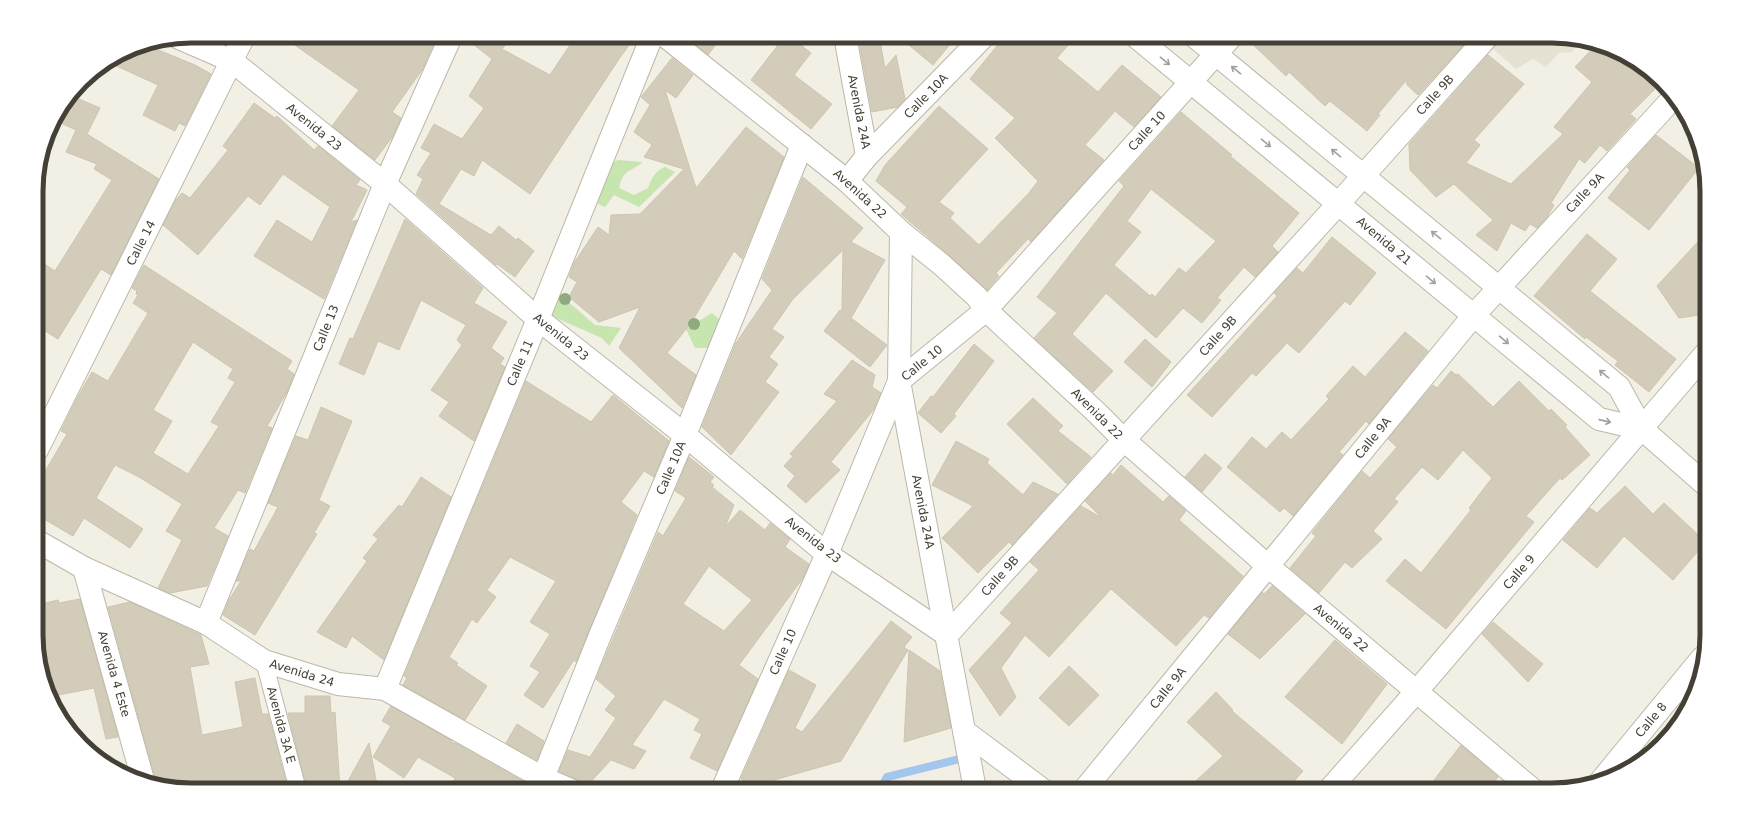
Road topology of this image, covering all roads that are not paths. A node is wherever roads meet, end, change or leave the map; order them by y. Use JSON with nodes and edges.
{"nodes":[{"id":1,"x":191,"y":43,"type":"edge"},
{"id":2,"x":241,"y":43,"type":"edge"},
{"id":3,"x":448,"y":43,"type":"edge"},
{"id":4,"x":649,"y":43,"type":"edge"},
{"id":5,"x":674,"y":43,"type":"edge"},
{"id":6,"x":846,"y":43,"type":"edge"},
{"id":7,"x":977,"y":43,"type":"edge"},
{"id":8,"x":1144,"y":43,"type":"edge"},
{"id":9,"x":1203,"y":43,"type":"edge"},
{"id":10,"x":1226,"y":43,"type":"edge"},
{"id":11,"x":1482,"y":43,"type":"edge"},
{"id":12,"x":1216,"y":54,"type":"junction"},
{"id":13,"x":232,"y":61,"type":"junction"},
{"id":14,"x":1191,"y":82,"type":"junction"},
{"id":15,"x":1670,"y":102,"type":"edge"},
{"id":16,"x":802,"y":145,"type":"junction"},
{"id":17,"x":867,"y":156,"type":"junction"},
{"id":18,"x":1364,"y":176,"type":"junction"},
{"id":19,"x":847,"y":180,"type":"junction"},
{"id":20,"x":385,"y":184,"type":"junction"},
{"id":21,"x":1339,"y":204,"type":"junction"},
{"id":22,"x":901,"y":232,"type":"junction"},
{"id":23,"x":1499,"y":287,"type":"junction"},
{"id":24,"x":986,"y":310,"type":"junction"},
{"id":25,"x":1474,"y":315,"type":"junction"},
{"id":26,"x":538,"y":319,"type":"junction"},
{"id":27,"x":1700,"y":360,"type":"edge"},
{"id":28,"x":898,"y":382,"type":"junction"},
{"id":29,"x":1642,"y":429,"type":"junction"},
{"id":30,"x":685,"y":435,"type":"junction"},
{"id":31,"x":43,"y":438,"type":"edge"},
{"id":32,"x":1124,"y":440,"type":"junction"},
{"id":33,"x":1700,"y":480,"type":"edge"},
{"id":34,"x":43,"y":544,"type":"edge"},
{"id":35,"x":828,"y":554,"type":"junction"},
{"id":36,"x":1268,"y":566,"type":"junction"},
{"id":37,"x":84,"y":568,"type":"junction"},
{"id":38,"x":206,"y":623,"type":"junction"},
{"id":39,"x":947,"y":635,"type":"junction"},
{"id":40,"x":264,"y":661,"type":"junction"},
{"id":41,"x":1697,"y":664,"type":"edge"},
{"id":42,"x":384,"y":689,"type":"junction"},
{"id":43,"x":1416,"y":692,"type":"junction"},
{"id":44,"x":964,"y":731,"type":"junction"},
{"id":45,"x":1608,"y":772,"type":"edge"},
{"id":46,"x":141,"y":774,"type":"edge"},
{"id":47,"x":296,"y":783,"type":"edge"},
{"id":48,"x":538,"y":783,"type":"edge"},
{"id":49,"x":540,"y":783,"type":"edge"},
{"id":50,"x":725,"y":783,"type":"edge"},
{"id":51,"x":974,"y":783,"type":"edge"},
{"id":52,"x":1033,"y":783,"type":"edge"},
{"id":53,"x":1090,"y":783,"type":"edge"},
{"id":54,"x":1335,"y":783,"type":"edge"},
{"id":55,"x":1525,"y":783,"type":"edge"}],
"edges":[{"from":1,"to":13,"type":"street","name":"Avenida 23"},
{"from":2,"to":13,"type":"street","name":"Calle 14"},
{"from":3,"to":20,"type":"street","name":"Calle 13"},
{"from":4,"to":26,"type":"street","name":"Calle 11"},
{"from":5,"to":16,"type":"street","name":"Avenida 22"},
{"from":6,"to":17,"type":"street","name":"Avenida 24A"},
{"from":7,"to":17,"type":"street","name":"Calle 10A"},
{"from":8,"to":14,"type":"street","name":"Avenida 21","one_way":true},
{"from":9,"to":12,"type":"street","name":"Avenida 21"},
{"from":10,"to":12,"type":"street","name":"Calle 10"},
{"from":11,"to":18,"type":"street","name":"Calle 9B"},
{"from":12,"to":14,"type":"street","name":"Calle 10"},
{"from":18,"to":12,"type":"street","name":"Avenida 21","one_way":true},
{"from":13,"to":20,"type":"street","name":"Avenida 23"},
{"from":13,"to":31,"type":"street","name":"Calle 14"},
{"from":14,"to":21,"type":"street","name":"Avenida 21","one_way":true},
{"from":14,"to":24,"type":"street","name":"Calle 10"},
{"from":15,"to":23,"type":"street","name":"Calle 9A"},
{"from":16,"to":19,"type":"street","name":"Avenida 22"},
{"from":16,"to":30,"type":"street","name":"Calle 10A"},
{"from":17,"to":19,"type":"street","name":"Avenida 24A"},
{"from":18,"to":21,"type":"street","name":"Calle 9B"},
{"from":23,"to":18,"type":"street","name":"Avenida 21","one_way":true},
{"from":19,"to":22,"type":"street","name":"Avenida 22"},
{"from":20,"to":26,"type":"street","name":"Avenida 23"},
{"from":20,"to":38,"type":"street","name":"Calle 13"},
{"from":21,"to":25,"type":"street","name":"Avenida 21","one_way":true},
{"from":21,"to":32,"type":"street","name":"Calle 9B"},
{"from":22,"to":24,"type":"street","name":"Avenida 22"},
{"from":22,"to":28,"type":"street","name":"Avenida 24A"},
{"from":23,"to":25,"type":"street","name":"Calle 9A"},
{"from":29,"to":23,"type":"street","name":"Avenida 21","one_way":true},
{"from":24,"to":28,"type":"street","name":"Calle 10"},
{"from":24,"to":32,"type":"street","name":"Avenida 22"},
{"from":25,"to":29,"type":"street","name":"Avenida 21","one_way":true},
{"from":25,"to":36,"type":"street","name":"Calle 9A"},
{"from":26,"to":30,"type":"street","name":"Avenida 23"},
{"from":26,"to":42,"type":"street","name":"Calle 11"},
{"from":27,"to":29,"type":"street","name":"Calle 9"},
{"from":28,"to":35,"type":"street","name":"Calle 10"},
{"from":28,"to":39,"type":"street","name":"Avenida 24A"},
{"from":29,"to":33,"type":"street","name":"Avenida 21"},
{"from":29,"to":43,"type":"street","name":"Calle 9"},
{"from":30,"to":35,"type":"street","name":"Avenida 23"},
{"from":30,"to":49,"type":"street","name":"Calle 10A"},
{"from":32,"to":36,"type":"street","name":"Avenida 22"},
{"from":32,"to":39,"type":"street","name":"Calle 9B"},
{"from":34,"to":37,"type":"street","name":"Avenida 24"},
{"from":35,"to":39,"type":"street","name":"Avenida 23"},
{"from":35,"to":50,"type":"street","name":"Calle 10"},
{"from":36,"to":43,"type":"street","name":"Avenida 22"},
{"from":36,"to":53,"type":"street","name":"Calle 9A"},
{"from":37,"to":38,"type":"street","name":"Avenida 24"},
{"from":37,"to":46,"type":"street","name":"Avenida 4 Este"},
{"from":38,"to":40,"type":"street","name":"Avenida 24"},
{"from":39,"to":44,"type":"street","name":"Avenida 24A"},
{"from":40,"to":42,"type":"street","name":"Avenida 24"},
{"from":40,"to":47,"type":"lane","name":"Avenida 3A E"},
{"from":41,"to":45,"type":"street","name":"Calle 8"},
{"from":42,"to":48,"type":"street","name":"Avenida 24"},
{"from":43,"to":54,"type":"street","name":"Calle 9"},
{"from":43,"to":55,"type":"street","name":"Avenida 22"},
{"from":44,"to":51,"type":"street","name":"Avenida 24A"},
{"from":44,"to":52,"type":"street"}]}
